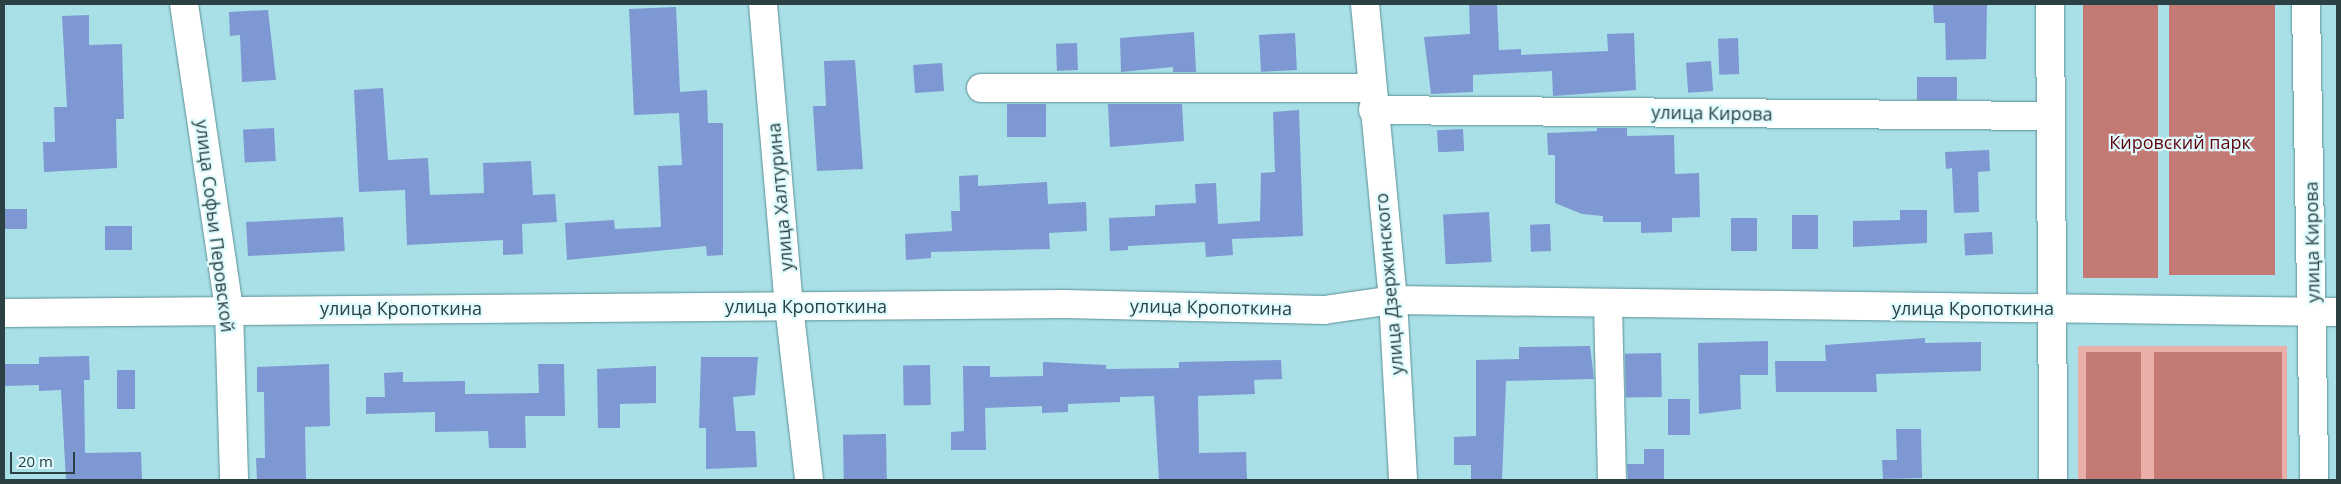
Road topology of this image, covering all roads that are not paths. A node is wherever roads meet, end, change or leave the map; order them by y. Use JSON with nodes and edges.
{"nodes":[{"id":1,"x":184,"y":4,"type":"edge"},
{"id":2,"x":763,"y":4,"type":"edge"},
{"id":3,"x":1365,"y":4,"type":"edge"},
{"id":4,"x":2050,"y":4,"type":"edge"},
{"id":5,"x":2306,"y":4,"type":"edge"},
{"id":6,"x":981,"y":88,"type":"dead end"},
{"id":7,"x":1372,"y":99,"type":"junction"},
{"id":8,"x":2051,"y":116,"type":"junction"},
{"id":9,"x":1393,"y":300,"type":"junction"},
{"id":10,"x":1608,"y":304,"type":"junction"},
{"id":11,"x":789,"y":306,"type":"junction"},
{"id":12,"x":2053,"y":308,"type":"junction"},
{"id":13,"x":229,"y":309,"type":"junction"},
{"id":14,"x":2325,"y":312,"type":"edge"},
{"id":15,"x":4,"y":313,"type":"edge"},
{"id":16,"x":234,"y":480,"type":"edge"},
{"id":17,"x":810,"y":480,"type":"edge"},
{"id":18,"x":1403,"y":480,"type":"edge"},
{"id":19,"x":1612,"y":480,"type":"edge"},
{"id":20,"x":2053,"y":480,"type":"edge"},
{"id":21,"x":2314,"y":480,"type":"edge"}],
"edges":[{"from":1,"to":13,"type":"main road","name":"улица Софьи Перовской"},
{"from":2,"to":11,"type":"main road","name":"улица Халтурина"},
{"from":3,"to":7,"type":"main road","name":"улица Дзержинского"},
{"from":4,"to":8,"type":"main road"},
{"from":5,"to":14,"type":"main road","name":"улица Кирова"},
{"from":6,"to":7,"type":"main road"},
{"from":7,"to":8,"type":"main road","name":"улица Кирова"},
{"from":7,"to":9,"type":"main road","name":"улица Дзержинского"},
{"from":8,"to":12,"type":"main road"},
{"from":9,"to":10,"type":"main road","name":"улица Кропоткина"},
{"from":9,"to":11,"type":"main road","name":"улица Кропоткина"},
{"from":9,"to":18,"type":"main road","name":"улица Дзержинского"},
{"from":10,"to":12,"type":"main road","name":"улица Кропоткина"},
{"from":10,"to":19,"type":"main road"},
{"from":11,"to":13,"type":"main road","name":"улица Кропоткина"},
{"from":11,"to":17,"type":"main road","name":"улица Халтурина"},
{"from":12,"to":14,"type":"main road","name":"улица Кропоткина"},
{"from":12,"to":20,"type":"main road"},
{"from":13,"to":15,"type":"main road","name":"улица Кропоткина"},
{"from":13,"to":16,"type":"main road","name":"улица Софьи Перовской"},
{"from":14,"to":21,"type":"main road","name":"улица Кирова"}]}
